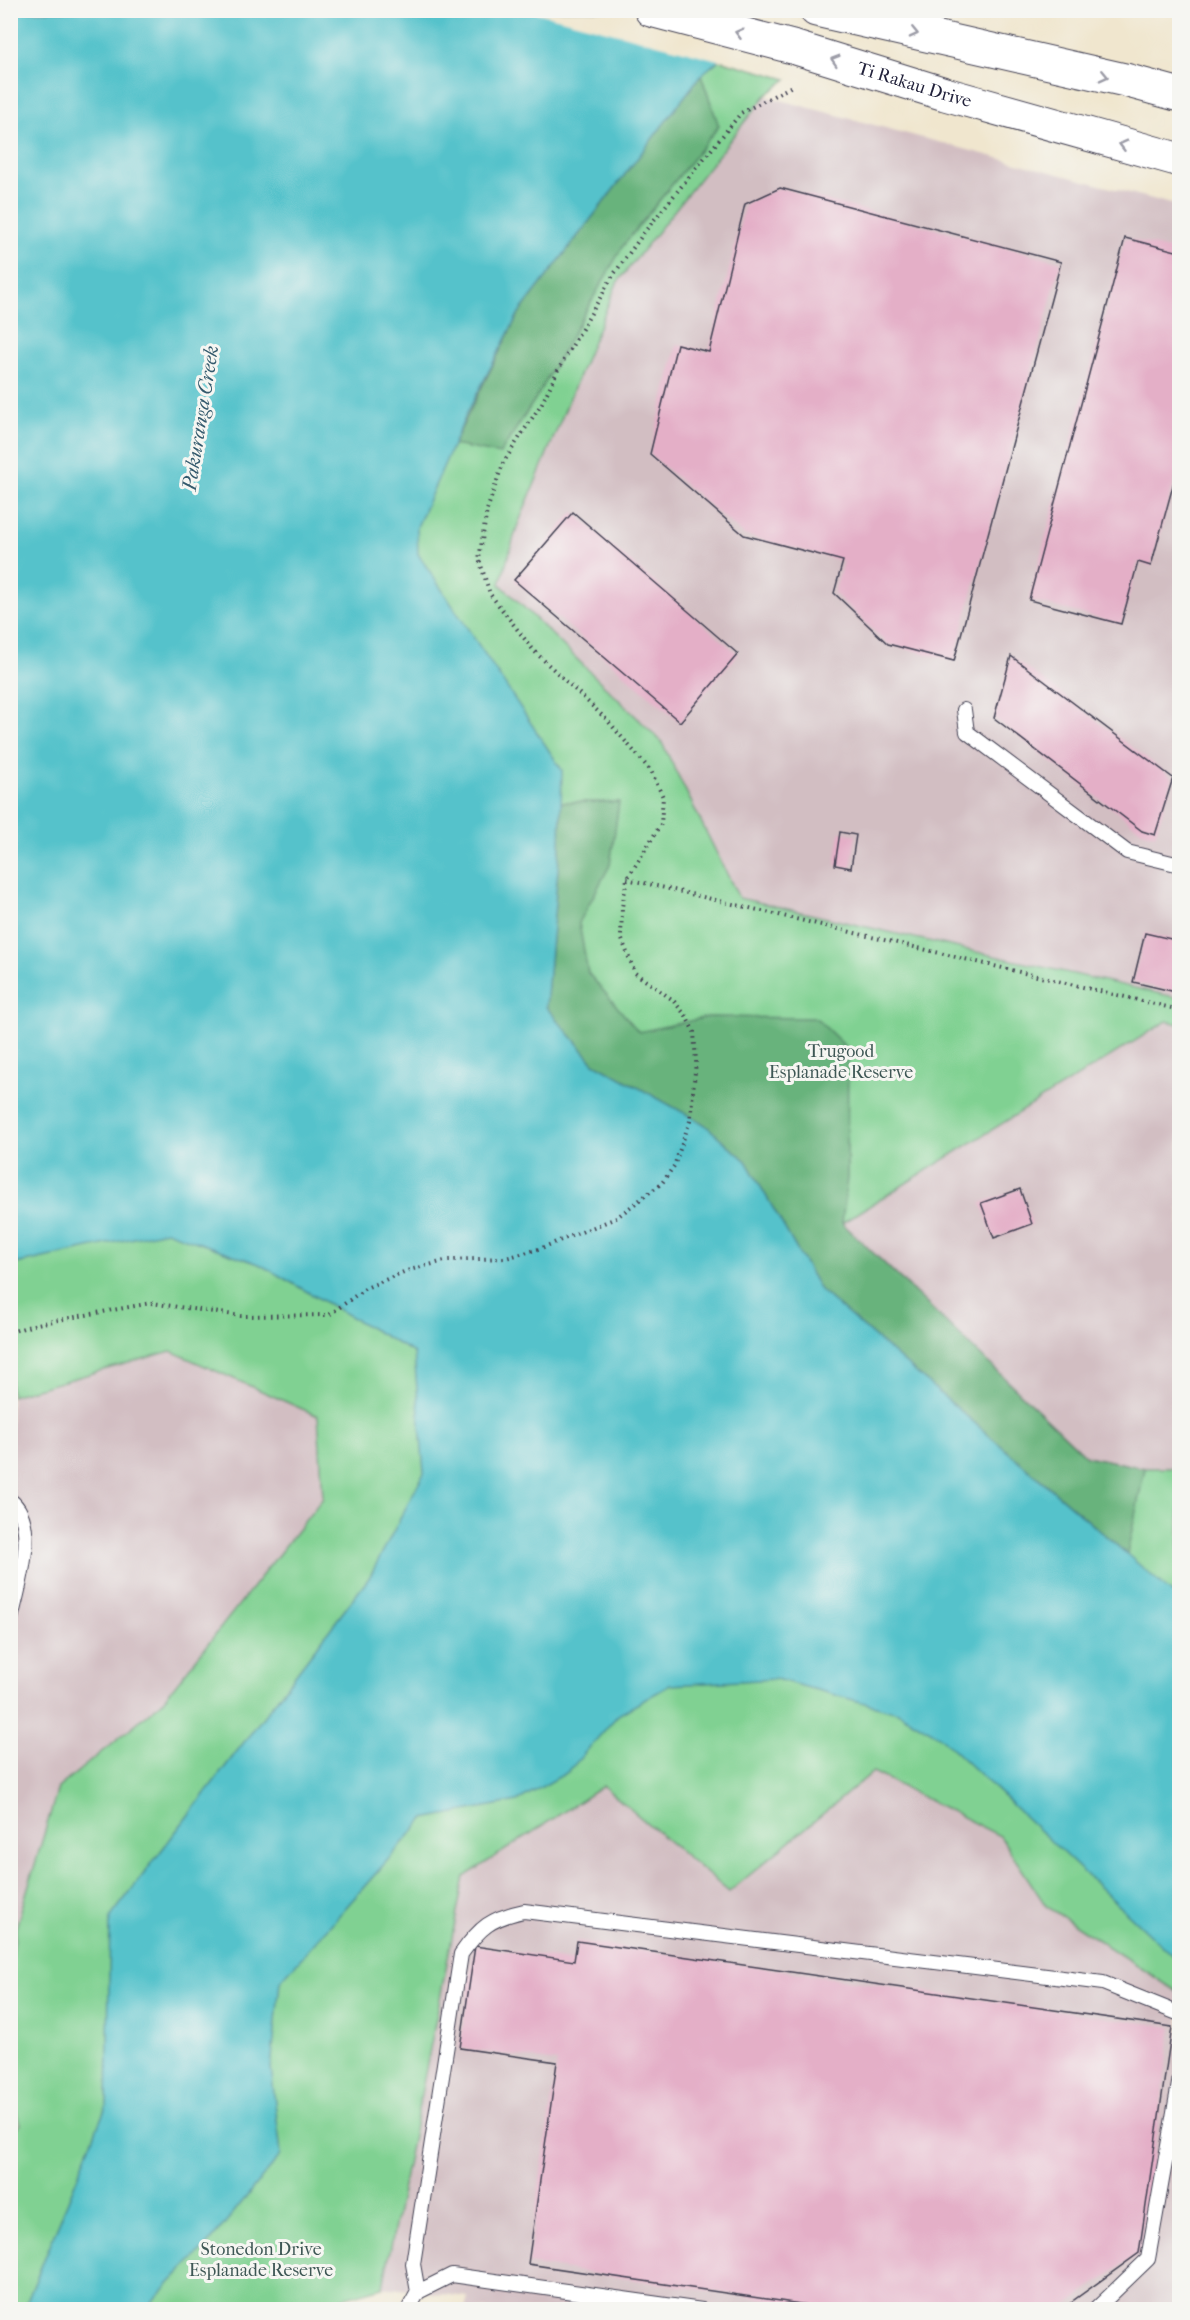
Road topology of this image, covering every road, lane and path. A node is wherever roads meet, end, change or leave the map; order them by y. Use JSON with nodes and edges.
{"nodes":[{"id":1,"x":651,"y":10,"type":"edge"},
{"id":2,"x":816,"y":10,"type":"edge"},
{"id":3,"x":798,"y":83,"type":"dead end"},
{"id":4,"x":1179,"y":95,"type":"edge"},
{"id":5,"x":1179,"y":160,"type":"edge"},
{"id":6,"x":964,"y":710,"type":"dead end"},
{"id":7,"x":1179,"y":865,"type":"edge"},
{"id":8,"x":627,"y":879,"type":"junction"},
{"id":9,"x":1179,"y":1010,"type":"edge"},
{"id":10,"x":10,"y":1332,"type":"edge"},
{"id":11,"x":10,"y":1500,"type":"edge"},
{"id":12,"x":10,"y":1623,"type":"edge"},
{"id":13,"x":1179,"y":2014,"type":"edge"},
{"id":14,"x":1179,"y":2078,"type":"edge"},
{"id":15,"x":418,"y":2292,"type":"junction"},
{"id":16,"x":408,"y":2310,"type":"edge"},
{"id":17,"x":702,"y":2310,"type":"edge"},
{"id":18,"x":1095,"y":2310,"type":"edge"}],
"edges":[{"from":5,"to":1,"type":"main road","name":"Ti Rakau Drive","one_way":true},
{"from":2,"to":4,"type":"main road","one_way":true},
{"from":3,"to":8,"type":"path"},
{"from":6,"to":7,"type":"lane"},
{"from":8,"to":9,"type":"path"},
{"from":8,"to":10,"type":"path"},
{"from":11,"to":12,"type":"lane"},
{"from":13,"to":15,"type":"lane"},
{"from":14,"to":18,"type":"lane"},
{"from":15,"to":16,"type":"lane"},
{"from":15,"to":17,"type":"lane"}]}
